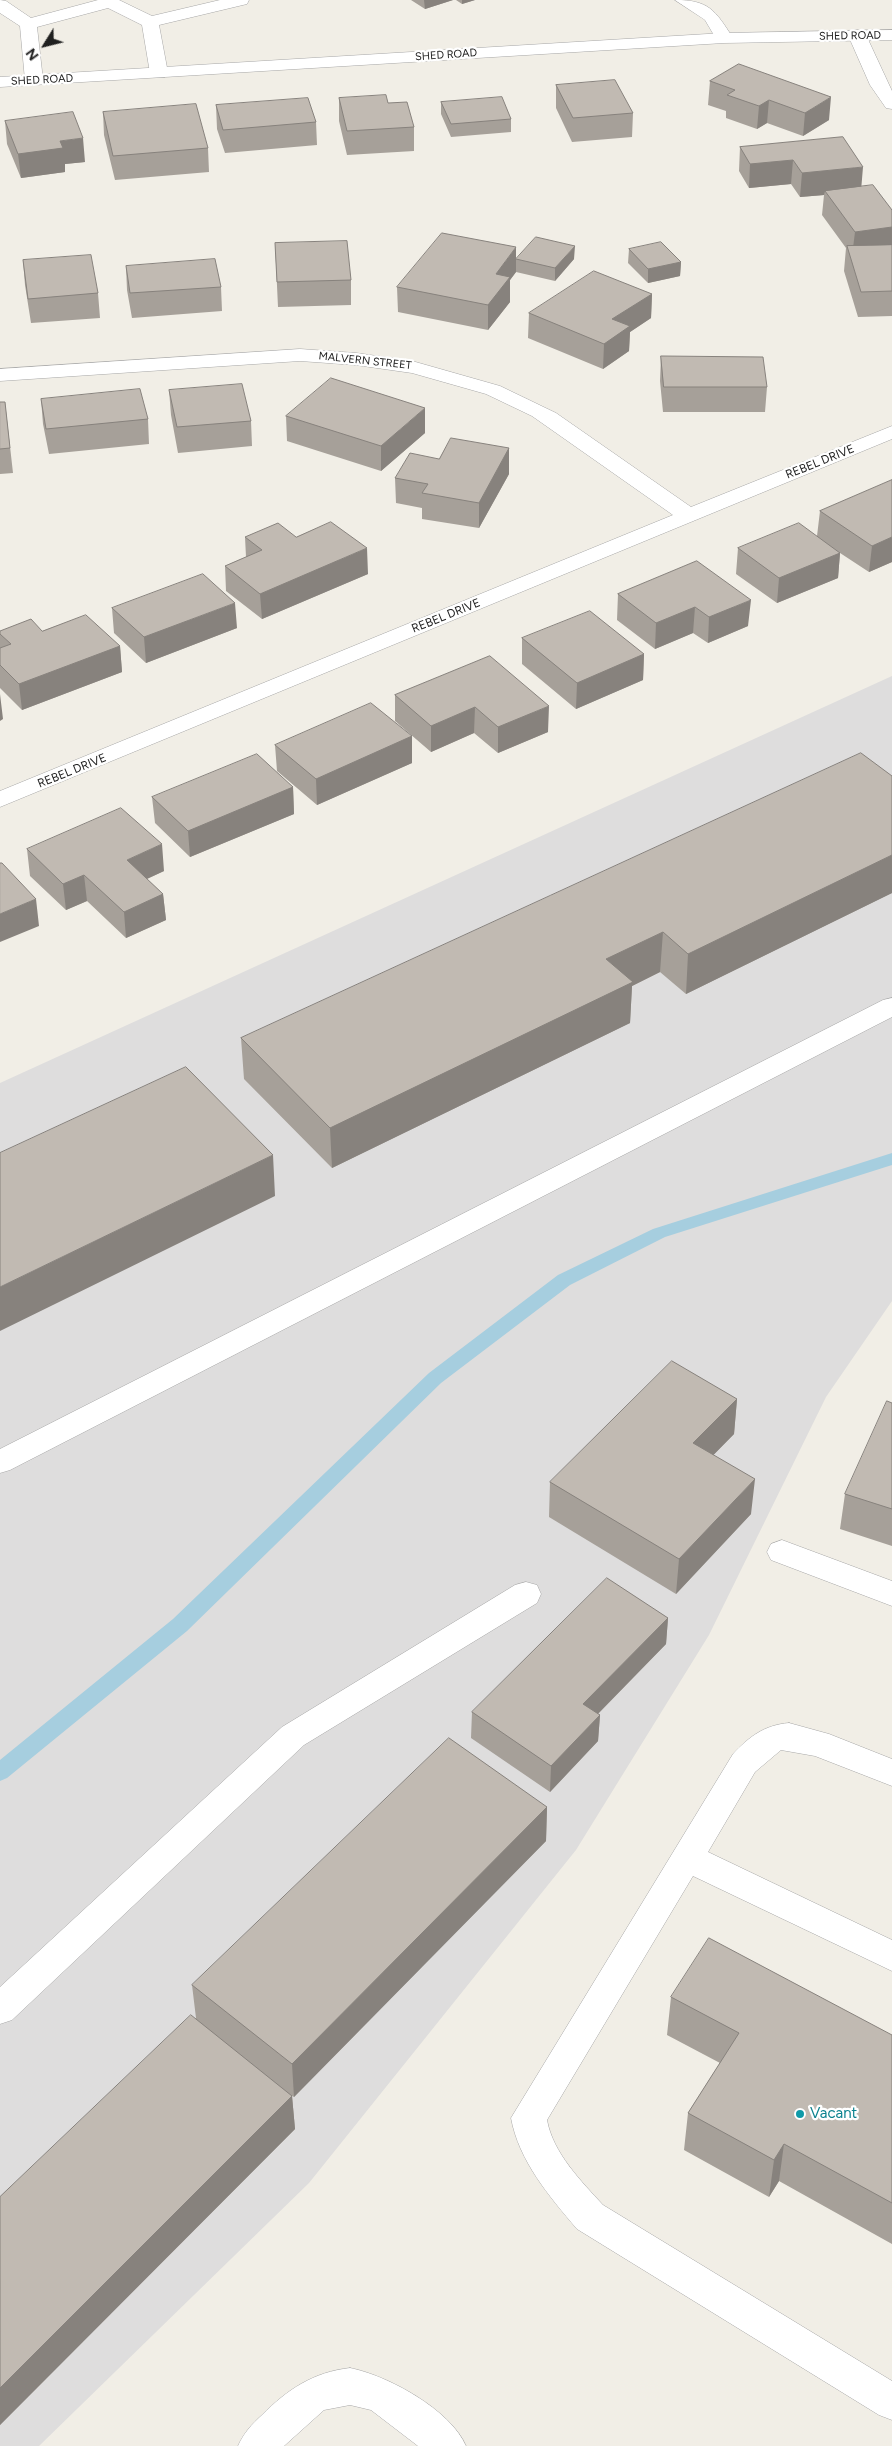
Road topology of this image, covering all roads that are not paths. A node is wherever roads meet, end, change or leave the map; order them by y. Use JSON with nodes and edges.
{"nodes":[{"id":1,"x":241,"y":0,"type":"edge"},
{"id":2,"x":683,"y":0,"type":"edge"},
{"id":3,"x":108,"y":1,"type":"edge"},
{"id":4,"x":0,"y":5,"type":"edge"},
{"id":5,"x":150,"y":22,"type":"junction"},
{"id":6,"x":28,"y":24,"type":"junction"},
{"id":7,"x":857,"y":35,"type":"junction"},
{"id":8,"x":892,"y":35,"type":"edge"},
{"id":9,"x":724,"y":38,"type":"junction"},
{"id":10,"x":158,"y":73,"type":"junction"},
{"id":11,"x":34,"y":80,"type":"junction"},
{"id":12,"x":0,"y":82,"type":"edge"},
{"id":13,"x":892,"y":104,"type":"edge"},
{"id":14,"x":0,"y":375,"type":"edge"},
{"id":15,"x":892,"y":432,"type":"edge"},
{"id":16,"x":689,"y":516,"type":"junction"},
{"id":17,"x":0,"y":800,"type":"edge"},
{"id":18,"x":892,"y":1006,"type":"edge"},
{"id":19,"x":0,"y":1462,"type":"edge"},
{"id":20,"x":782,"y":1552,"type":"dead end"},
{"id":21,"x":526,"y":1594,"type":"dead end"},
{"id":22,"x":892,"y":1594,"type":"edge"},
{"id":23,"x":892,"y":1773,"type":"edge"},
{"id":24,"x":686,"y":1857,"type":"junction"},
{"id":25,"x":892,"y":1956,"type":"edge"},
{"id":26,"x":0,"y":2009,"type":"edge"},
{"id":27,"x":892,"y":2402,"type":"edge"},
{"id":28,"x":431,"y":2441,"type":"edge"},
{"id":29,"x":257,"y":2446,"type":"edge"}],
"edges":[{"from":1,"to":5,"type":"street"},
{"from":2,"to":9,"type":"street"},
{"from":3,"to":5,"type":"street"},
{"from":3,"to":6,"type":"street"},
{"from":4,"to":6,"type":"street"},
{"from":5,"to":10,"type":"street"},
{"from":6,"to":11,"type":"street"},
{"from":7,"to":8,"type":"street","name":"SHED ROAD"},
{"from":7,"to":9,"type":"street","name":"SHED ROAD"},
{"from":7,"to":13,"type":"street"},
{"from":9,"to":10,"type":"street","name":"SHED ROAD"},
{"from":10,"to":11,"type":"street","name":"SHED ROAD"},
{"from":11,"to":12,"type":"street","name":"SHED ROAD"},
{"from":14,"to":16,"type":"street","name":"MALVERN STREET"},
{"from":15,"to":16,"type":"street","name":"REBEL DRIVE"},
{"from":16,"to":17,"type":"street","name":"REBEL DRIVE"},
{"from":18,"to":19,"type":"street"},
{"from":20,"to":22,"type":"street"},
{"from":21,"to":26,"type":"street"},
{"from":23,"to":24,"type":"street"},
{"from":24,"to":25,"type":"street"},
{"from":24,"to":27,"type":"street"},
{"from":28,"to":29,"type":"street"}]}
